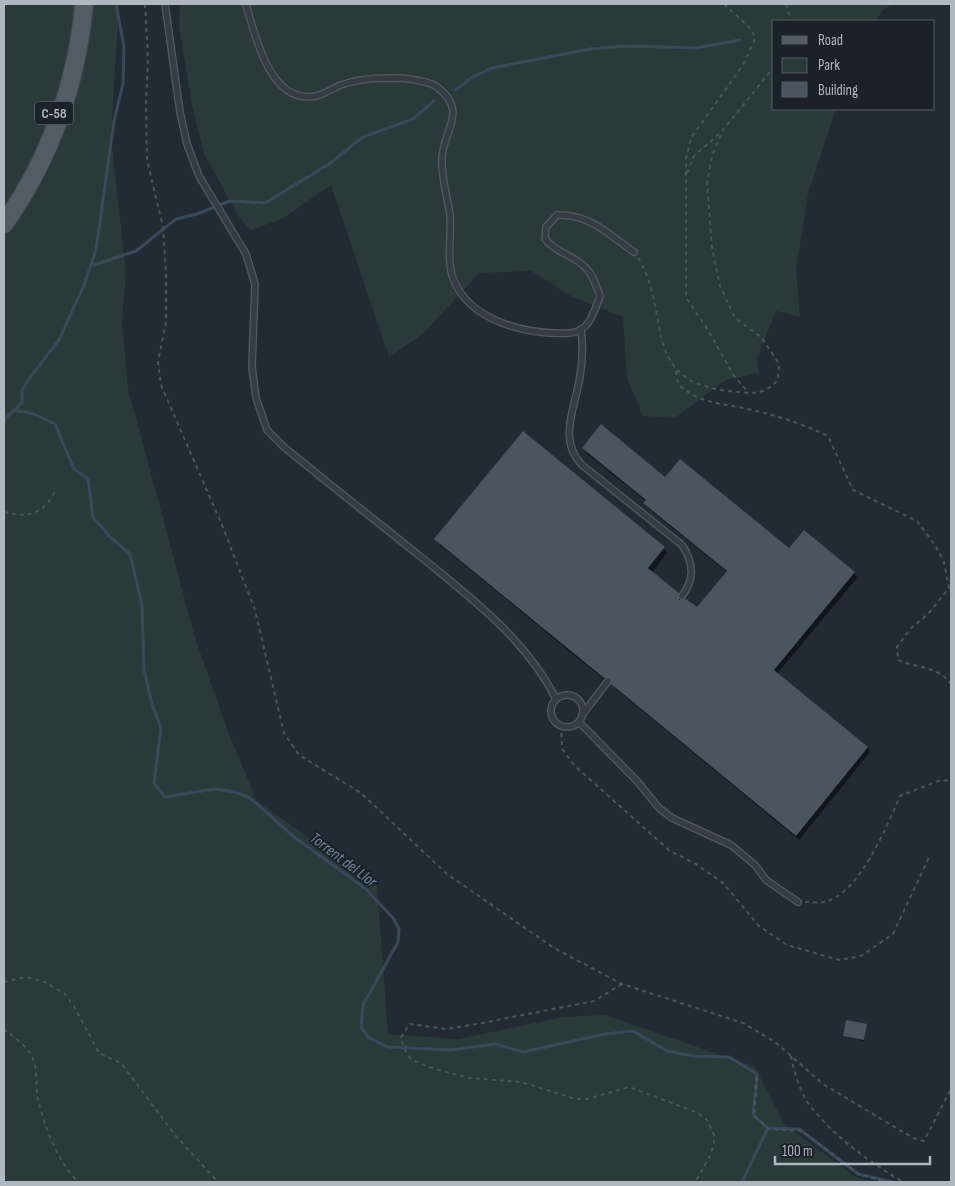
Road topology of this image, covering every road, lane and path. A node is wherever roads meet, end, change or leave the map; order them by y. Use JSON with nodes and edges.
{"nodes":[{"id":1,"x":78,"y":4,"type":"edge"},
{"id":2,"x":84,"y":4,"type":"edge"},
{"id":3,"x":145,"y":4,"type":"edge"},
{"id":4,"x":165,"y":4,"type":"edge"},
{"id":5,"x":246,"y":4,"type":"edge"},
{"id":6,"x":724,"y":4,"type":"edge"},
{"id":7,"x":786,"y":4,"type":"edge"},
{"id":8,"x":790,"y":20,"type":"edge"},
{"id":9,"x":772,"y":69,"type":"edge"},
{"id":10,"x":723,"y":130,"type":"junction"},
{"id":11,"x":686,"y":176,"type":"junction"},
{"id":12,"x":4,"y":214,"type":"edge"},
{"id":13,"x":4,"y":224,"type":"edge"},
{"id":14,"x":634,"y":252,"type":"joint"},
{"id":15,"x":581,"y":330,"type":"junction"},
{"id":16,"x":676,"y":371,"type":"junction"},
{"id":17,"x":748,"y":393,"type":"junction"},
{"id":18,"x":56,"y":489,"type":"dead end"},
{"id":19,"x":4,"y":512,"type":"edge"},
{"id":20,"x":682,"y":596,"type":"dead end"},
{"id":21,"x":608,"y":682,"type":"dead end"},
{"id":22,"x":951,"y":684,"type":"edge"},
{"id":23,"x":556,"y":699,"type":"junction"},
{"id":24,"x":582,"y":715,"type":"junction"},
{"id":25,"x":578,"y":722,"type":"junction"},
{"id":26,"x":561,"y":725,"type":"junction"},
{"id":27,"x":951,"y":781,"type":"edge"},
{"id":28,"x":930,"y":855,"type":"dead end"},
{"id":29,"x":798,"y":902,"type":"joint"},
{"id":30,"x":4,"y":982,"type":"edge"},
{"id":31,"x":622,"y":984,"type":"junction"},
{"id":32,"x":4,"y":1029,"type":"edge"},
{"id":33,"x":791,"y":1056,"type":"junction"},
{"id":34,"x":757,"y":1077,"type":"dead end"},
{"id":35,"x":951,"y":1089,"type":"edge"},
{"id":36,"x":78,"y":1182,"type":"edge"},
{"id":37,"x":218,"y":1182,"type":"edge"},
{"id":38,"x":695,"y":1182,"type":"edge"},
{"id":39,"x":885,"y":1182,"type":"edge"},
{"id":40,"x":903,"y":1182,"type":"edge"}],
"edges":[{"from":1,"to":12,"type":"main road","number":"C-58"},
{"from":2,"to":13,"type":"main road","number":"C-58"},
{"from":3,"to":31,"type":"path"},
{"from":4,"to":23,"type":"lane"},
{"from":5,"to":15,"type":"lane"},
{"from":6,"to":11,"type":"path"},
{"from":7,"to":8,"type":"path"},
{"from":9,"to":10,"type":"path"},
{"from":10,"to":11,"type":"path"},
{"from":10,"to":17,"type":"path"},
{"from":11,"to":17,"type":"path"},
{"from":14,"to":15,"type":"lane"},
{"from":14,"to":16,"type":"path"},
{"from":15,"to":20,"type":"lane"},
{"from":16,"to":17,"type":"path"},
{"from":16,"to":22,"type":"path"},
{"from":18,"to":19,"type":"path"},
{"from":21,"to":24,"type":"lane"},
{"from":23,"to":24,"type":"lane"},
{"from":23,"to":26,"type":"lane"},
{"from":24,"to":25,"type":"lane"},
{"from":25,"to":26,"type":"lane"},
{"from":25,"to":29,"type":"lane"},
{"from":26,"to":28,"type":"path"},
{"from":27,"to":29,"type":"path"},
{"from":30,"to":37,"type":"path"},
{"from":31,"to":33,"type":"path"},
{"from":31,"to":38,"type":"path"},
{"from":32,"to":36,"type":"path"},
{"from":33,"to":35,"type":"path"},
{"from":33,"to":40,"type":"path"},
{"from":34,"to":39,"type":"path"}]}
